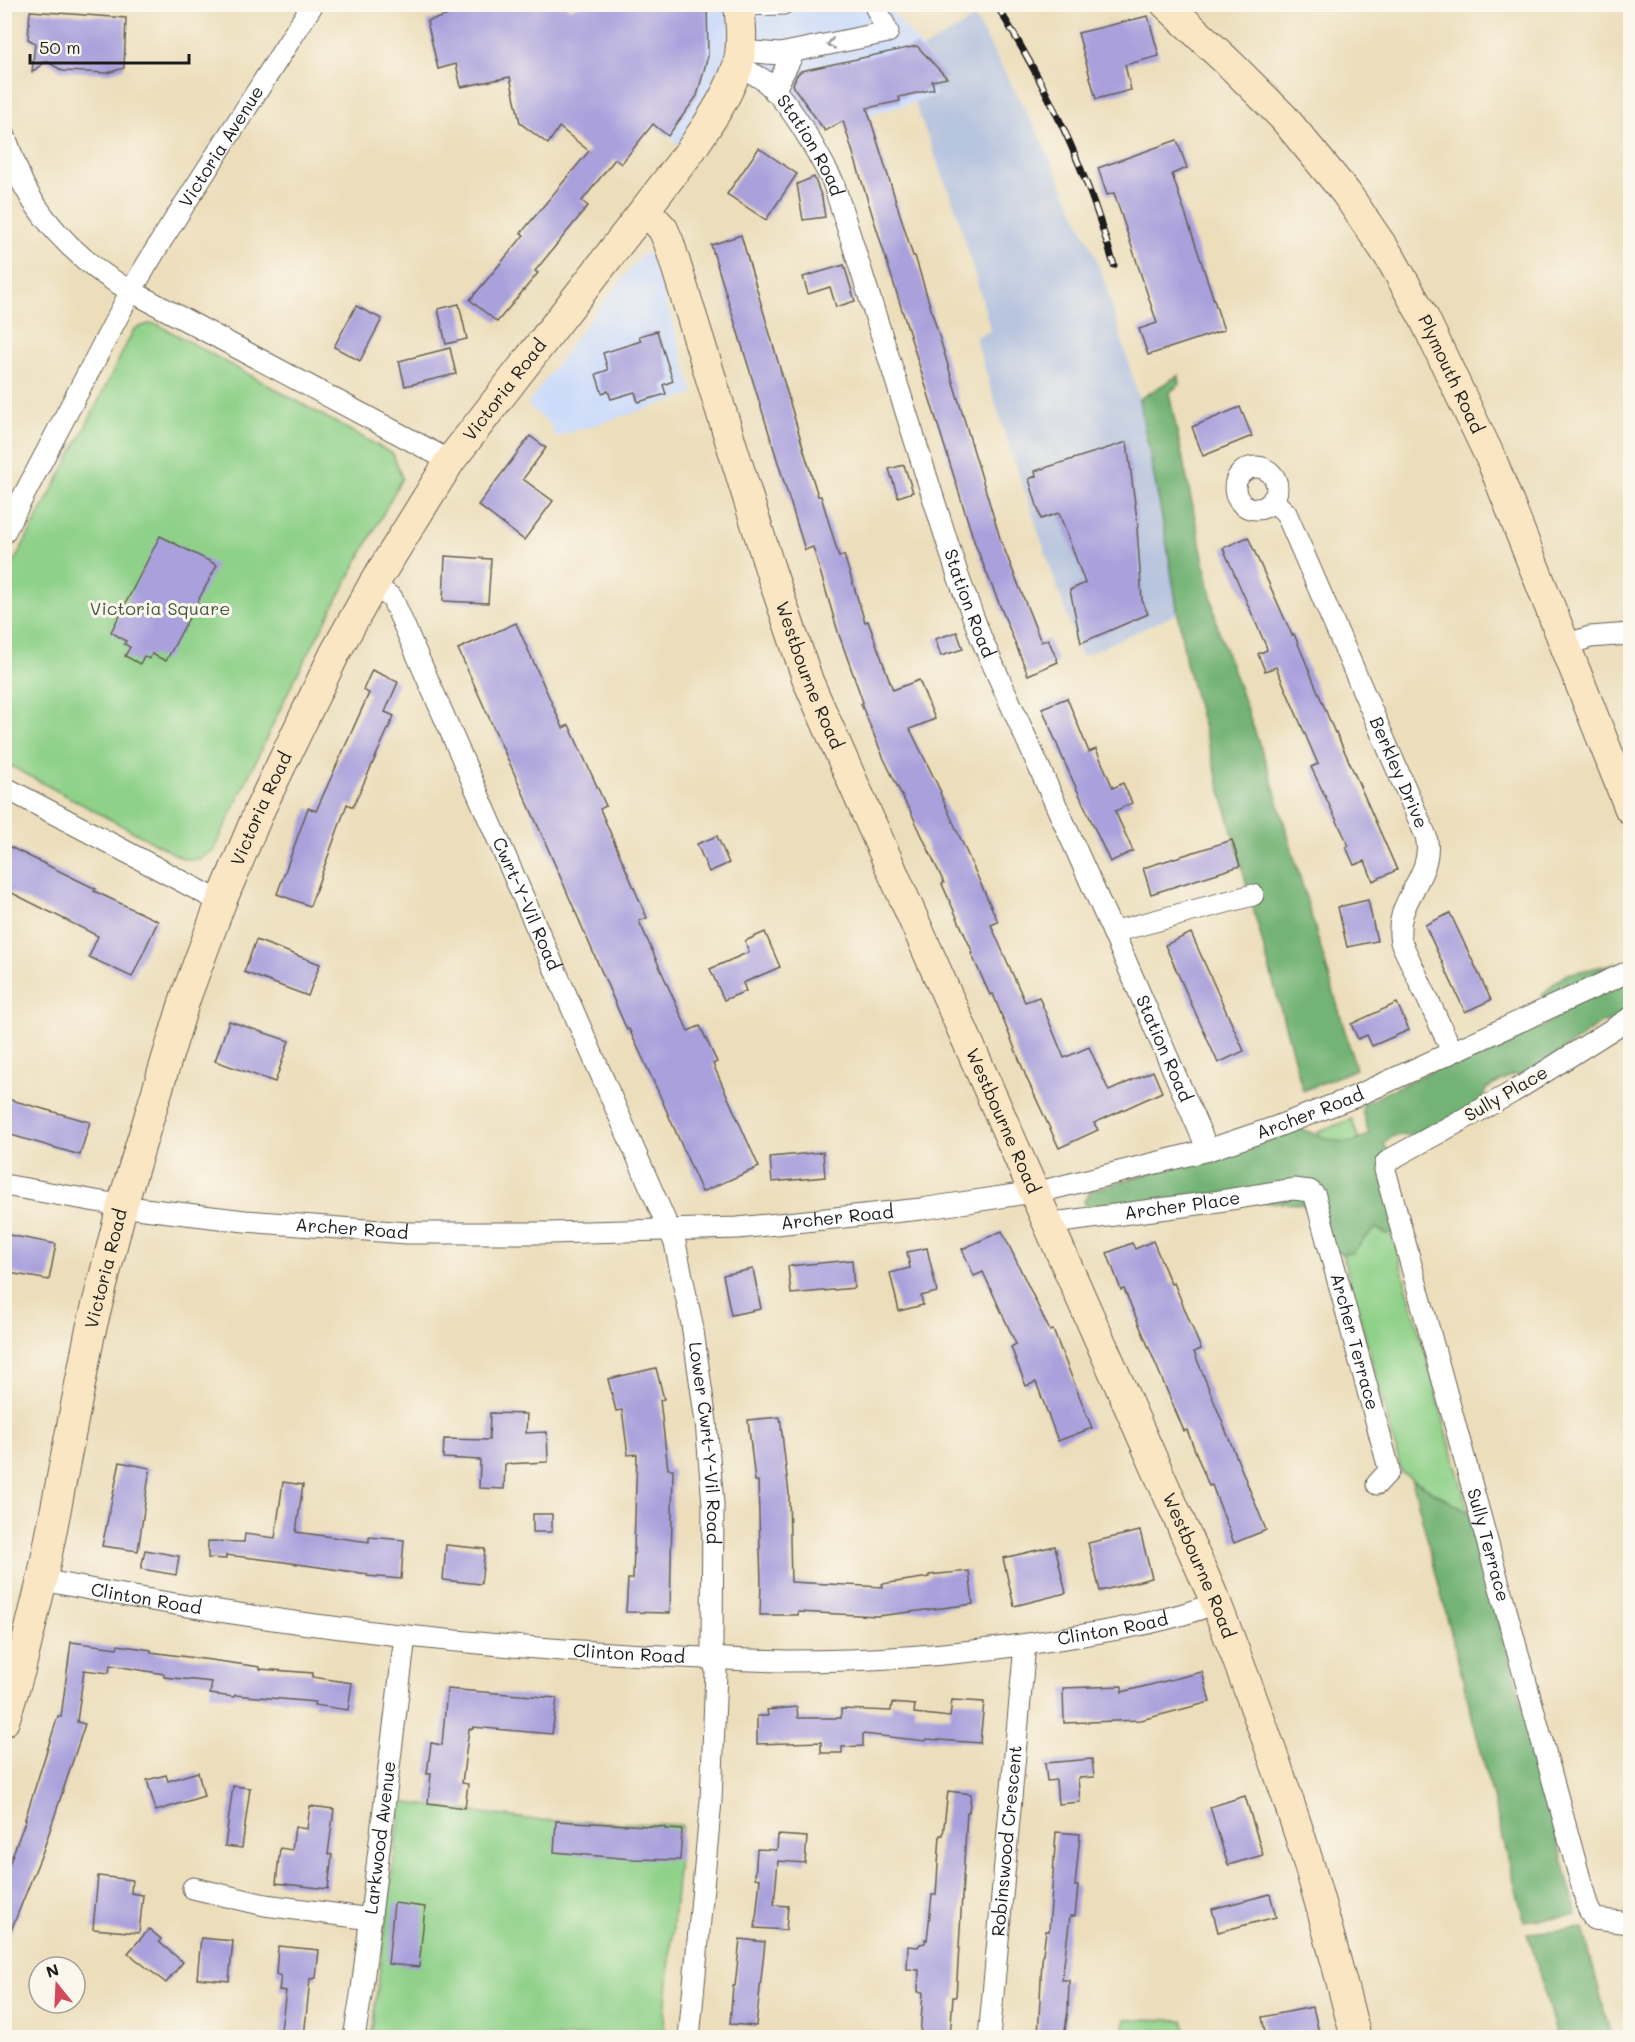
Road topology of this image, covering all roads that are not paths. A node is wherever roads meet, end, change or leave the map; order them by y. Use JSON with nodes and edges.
{"nodes":[{"id":1,"x":313,"y":4,"type":"edge"},
{"id":2,"x":783,"y":4,"type":"edge"},
{"id":3,"x":874,"y":4,"type":"edge"},
{"id":4,"x":1166,"y":4,"type":"edge"},
{"id":5,"x":739,"y":5,"type":"edge"},
{"id":6,"x":794,"y":52,"type":"junction"},
{"id":7,"x":739,"y":58,"type":"junction"},
{"id":8,"x":774,"y":91,"type":"junction"},
{"id":9,"x":4,"y":134,"type":"edge"},
{"id":10,"x":645,"y":210,"type":"junction"},
{"id":11,"x":131,"y":291,"type":"junction"},
{"id":12,"x":450,"y":460,"type":"junction"},
{"id":13,"x":1272,"y":500,"type":"dead end"},
{"id":14,"x":4,"y":533,"type":"edge"},
{"id":15,"x":373,"y":585,"type":"junction"},
{"id":16,"x":1630,"y":634,"type":"edge"},
{"id":17,"x":1566,"y":645,"type":"junction"},
{"id":18,"x":4,"y":787,"type":"edge"},
{"id":19,"x":1630,"y":809,"type":"edge"},
{"id":20,"x":1253,"y":895,"type":"dead end"},
{"id":21,"x":221,"y":902,"type":"junction"},
{"id":22,"x":1113,"y":932,"type":"junction"},
{"id":23,"x":1630,"y":970,"type":"edge"},
{"id":24,"x":1630,"y":1018,"type":"edge"},
{"id":25,"x":1452,"y":1051,"type":"junction"},
{"id":26,"x":1208,"y":1150,"type":"junction"},
{"id":27,"x":1385,"y":1170,"type":"joint"},
{"id":28,"x":4,"y":1185,"type":"edge"},
{"id":29,"x":1033,"y":1192,"type":"junction"},
{"id":30,"x":1315,"y":1196,"type":"joint"},
{"id":31,"x":122,"y":1206,"type":"junction"},
{"id":32,"x":1048,"y":1226,"type":"junction"},
{"id":33,"x":670,"y":1231,"type":"junction"},
{"id":34,"x":1377,"y":1484,"type":"dead end"},
{"id":35,"x":42,"y":1580,"type":"junction"},
{"id":36,"x":1216,"y":1603,"type":"junction"},
{"id":37,"x":405,"y":1636,"type":"junction"},
{"id":38,"x":1025,"y":1645,"type":"junction"},
{"id":39,"x":714,"y":1659,"type":"junction"},
{"id":40,"x":4,"y":1721,"type":"edge"},
{"id":41,"x":193,"y":1888,"type":"dead end"},
{"id":42,"x":371,"y":1919,"type":"junction"},
{"id":43,"x":1630,"y":1923,"type":"edge"},
{"id":44,"x":354,"y":2037,"type":"edge"},
{"id":45,"x":689,"y":2037,"type":"edge"},
{"id":46,"x":989,"y":2037,"type":"edge"},
{"id":47,"x":1356,"y":2037,"type":"edge"}],
"edges":[{"from":1,"to":11,"type":"street","name":"Victoria Avenue"},
{"from":2,"to":5,"type":"street"},
{"from":3,"to":6,"type":"street","one_way":true},
{"from":4,"to":17,"type":"street","name":"Plymouth Road"},
{"from":5,"to":7,"type":"street","name":"Victoria Road"},
{"from":6,"to":7,"type":"street"},
{"from":6,"to":8,"type":"street"},
{"from":7,"to":8,"type":"street","name":"Station Road"},
{"from":7,"to":10,"type":"street","name":"Victoria Road"},
{"from":8,"to":22,"type":"street","name":"Station Road"},
{"from":9,"to":11,"type":"street"},
{"from":10,"to":12,"type":"street","name":"Victoria Road"},
{"from":10,"to":29,"type":"street","name":"Westbourne Road"},
{"from":11,"to":12,"type":"street"},
{"from":11,"to":14,"type":"street"},
{"from":12,"to":15,"type":"street","name":"Victoria Road"},
{"from":13,"to":25,"type":"street","name":"Berkley Drive"},
{"from":15,"to":21,"type":"street","name":"Victoria Road"},
{"from":15,"to":33,"type":"street","name":"Cwrt-Y-Vil Road"},
{"from":16,"to":17,"type":"street"},
{"from":17,"to":19,"type":"street","name":"Plymouth Road"},
{"from":18,"to":21,"type":"street"},
{"from":20,"to":22,"type":"street"},
{"from":21,"to":31,"type":"street","name":"Victoria Road"},
{"from":22,"to":26,"type":"street","name":"Station Road"},
{"from":23,"to":25,"type":"street","name":"Archer Road"},
{"from":24,"to":27,"type":"street","name":"Sully Place"},
{"from":25,"to":26,"type":"street","name":"Archer Road"},
{"from":26,"to":29,"type":"street","name":"Archer Road"},
{"from":27,"to":43,"type":"street","name":"Sully Terrace"},
{"from":28,"to":31,"type":"street","name":"Archer Road"},
{"from":29,"to":32,"type":"street","name":"Westbourne Road"},
{"from":29,"to":33,"type":"street","name":"Archer Road"},
{"from":30,"to":32,"type":"street","name":"Archer Place"},
{"from":30,"to":34,"type":"street","name":"Archer Terrace"},
{"from":31,"to":33,"type":"street","name":"Archer Road"},
{"from":31,"to":35,"type":"street","name":"Victoria Road"},
{"from":32,"to":36,"type":"street","name":"Westbourne Road"},
{"from":33,"to":39,"type":"street","name":"Lower Cwrt-Y-Vil Road"},
{"from":35,"to":37,"type":"street","name":"Clinton Road"},
{"from":35,"to":40,"type":"street","name":"Victoria Road"},
{"from":36,"to":38,"type":"street","name":"Clinton Road"},
{"from":36,"to":47,"type":"street","name":"Westbourne Road"},
{"from":37,"to":39,"type":"street","name":"Clinton Road"},
{"from":37,"to":42,"type":"street","name":"Larkwood Avenue"},
{"from":38,"to":39,"type":"street","name":"Clinton Road"},
{"from":38,"to":46,"type":"street","name":"Robinswood Crescent"},
{"from":39,"to":45,"type":"street"},
{"from":41,"to":42,"type":"street"},
{"from":42,"to":44,"type":"street","name":"Larkwood Avenue"}]}
